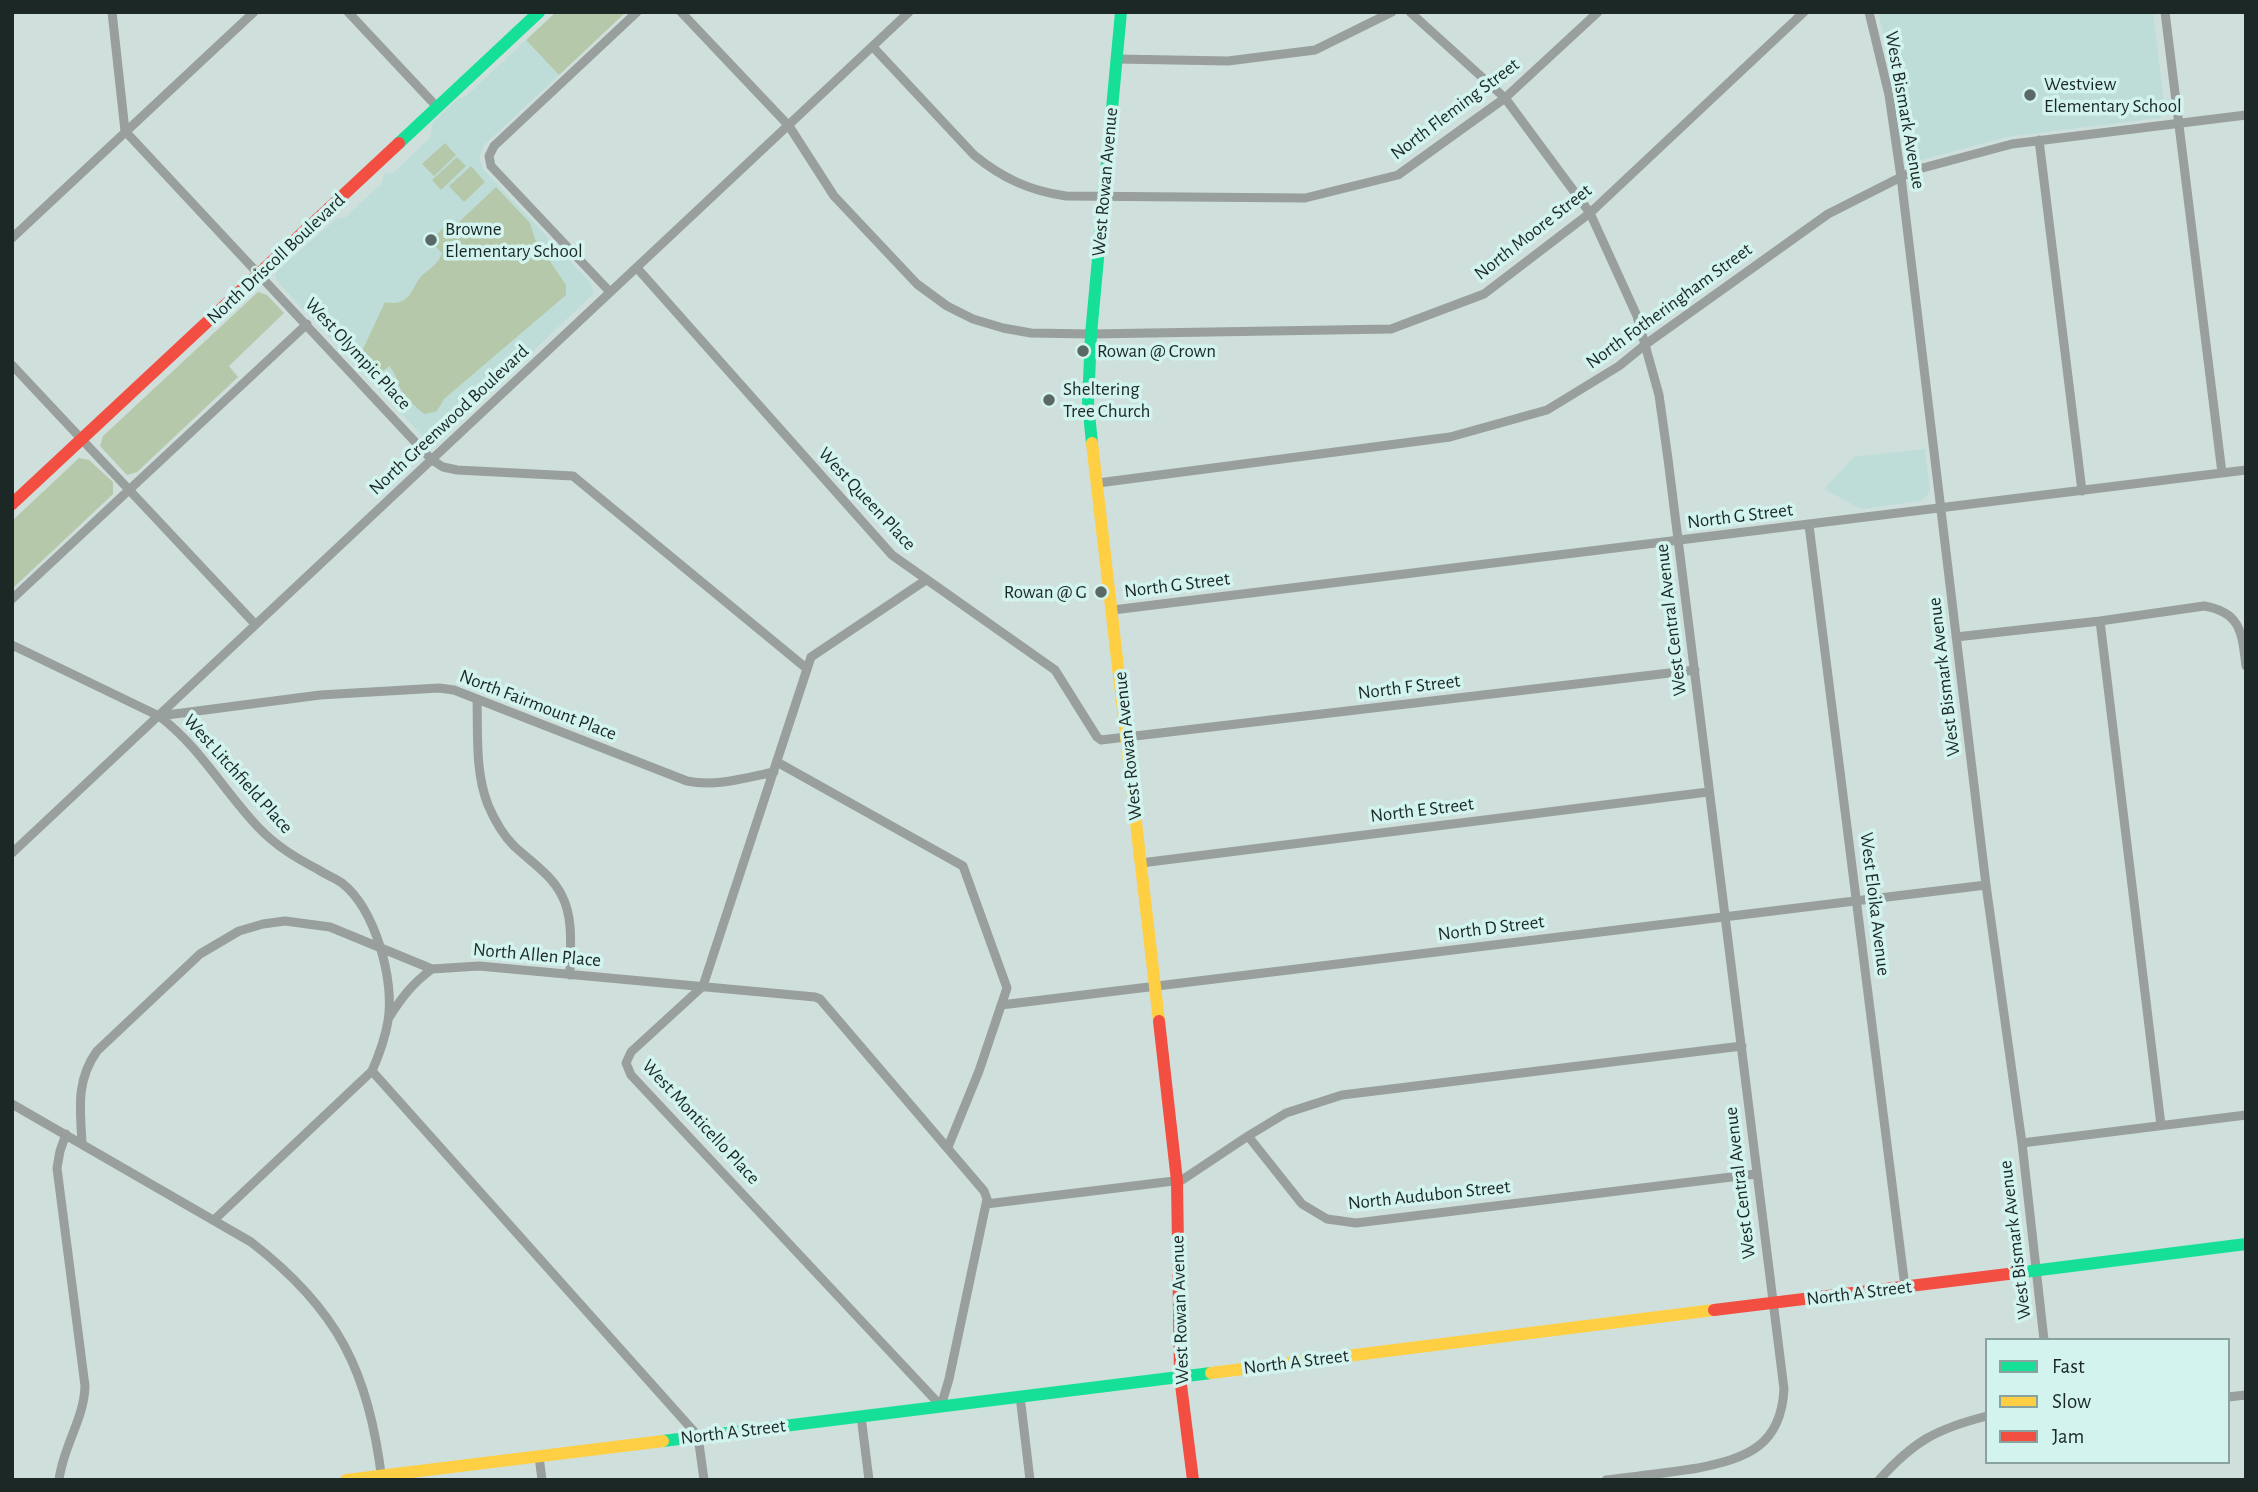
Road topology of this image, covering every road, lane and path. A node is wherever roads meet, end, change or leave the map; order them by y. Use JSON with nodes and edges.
{"nodes":[{"id":1,"x":112,"y":12,"type":"edge"},
{"id":2,"x":254,"y":12,"type":"edge"},
{"id":3,"x":348,"y":12,"type":"edge"},
{"id":4,"x":539,"y":12,"type":"edge"},
{"id":5,"x":637,"y":12,"type":"edge"},
{"id":6,"x":681,"y":12,"type":"edge"},
{"id":7,"x":909,"y":12,"type":"edge"},
{"id":8,"x":1121,"y":12,"type":"edge"},
{"id":9,"x":1392,"y":12,"type":"edge"},
{"id":10,"x":1410,"y":12,"type":"edge"},
{"id":11,"x":1598,"y":12,"type":"edge"},
{"id":12,"x":1804,"y":12,"type":"edge"},
{"id":13,"x":1869,"y":12,"type":"edge"},
{"id":14,"x":2165,"y":12,"type":"edge"},
{"id":15,"x":873,"y":47,"type":"junction"},
{"id":16,"x":1117,"y":59,"type":"junction"},
{"id":17,"x":1505,"y":98,"type":"junction"},
{"id":18,"x":438,"y":108,"type":"junction"},
{"id":19,"x":2246,"y":115,"type":"edge"},
{"id":20,"x":2179,"y":124,"type":"junction"},
{"id":21,"x":789,"y":126,"type":"junction"},
{"id":22,"x":125,"y":131,"type":"junction"},
{"id":23,"x":2039,"y":141,"type":"junction"},
{"id":24,"x":1901,"y":177,"type":"junction"},
{"id":25,"x":1104,"y":197,"type":"junction"},
{"id":26,"x":1590,"y":213,"type":"junction"},
{"id":27,"x":12,"y":238,"type":"edge"},
{"id":28,"x":637,"y":268,"type":"junction"},
{"id":29,"x":261,"y":274,"type":"junction"},
{"id":30,"x":610,"y":292,"type":"junction"},
{"id":31,"x":307,"y":324,"type":"junction"},
{"id":32,"x":1091,"y":334,"type":"junction"},
{"id":33,"x":1646,"y":344,"type":"junction"},
{"id":34,"x":12,"y":365,"type":"edge"},
{"id":35,"x":82,"y":439,"type":"junction"},
{"id":36,"x":432,"y":460,"type":"junction"},
{"id":37,"x":2246,"y":470,"type":"edge"},
{"id":38,"x":2222,"y":473,"type":"junction"},
{"id":39,"x":1098,"y":483,"type":"junction"},
{"id":40,"x":129,"y":488,"type":"junction"},
{"id":41,"x":2082,"y":491,"type":"junction"},
{"id":42,"x":12,"y":504,"type":"edge"},
{"id":43,"x":1941,"y":508,"type":"junction"},
{"id":44,"x":1809,"y":525,"type":"junction"},
{"id":45,"x":1679,"y":541,"type":"junction"},
{"id":46,"x":926,"y":580,"type":"junction"},
{"id":47,"x":12,"y":599,"type":"edge"},
{"id":48,"x":1113,"y":610,"type":"junction"},
{"id":49,"x":2100,"y":621,"type":"junction"},
{"id":50,"x":255,"y":624,"type":"junction"},
{"id":51,"x":1956,"y":637,"type":"junction"},
{"id":52,"x":12,"y":645,"type":"edge"},
{"id":53,"x":2246,"y":666,"type":"edge"},
{"id":54,"x":806,"y":668,"type":"junction"},
{"id":55,"x":1695,"y":670,"type":"junction"},
{"id":56,"x":477,"y":699,"type":"junction"},
{"id":57,"x":159,"y":716,"type":"junction"},
{"id":58,"x":1128,"y":738,"type":"junction"},
{"id":59,"x":777,"y":762,"type":"junction"},
{"id":60,"x":774,"y":772,"type":"junction"},
{"id":61,"x":1708,"y":792,"type":"junction"},
{"id":62,"x":12,"y":853,"type":"edge"},
{"id":63,"x":1141,"y":863,"type":"junction"},
{"id":64,"x":1986,"y":885,"type":"junction"},
{"id":65,"x":1857,"y":902,"type":"junction"},
{"id":66,"x":1724,"y":917,"type":"junction"},
{"id":67,"x":380,"y":948,"type":"junction"},
{"id":68,"x":432,"y":969,"type":"junction"},
{"id":69,"x":570,"y":975,"type":"junction"},
{"id":70,"x":703,"y":986,"type":"junction"},
{"id":71,"x":1156,"y":986,"type":"junction"},
{"id":72,"x":1001,"y":1005,"type":"junction"},
{"id":73,"x":389,"y":1018,"type":"junction"},
{"id":74,"x":1742,"y":1046,"type":"junction"},
{"id":75,"x":372,"y":1071,"type":"junction"},
{"id":76,"x":12,"y":1104,"type":"edge"},
{"id":77,"x":2246,"y":1115,"type":"edge"},
{"id":78,"x":2161,"y":1125,"type":"junction"},
{"id":79,"x":66,"y":1134,"type":"junction"},
{"id":80,"x":1248,"y":1136,"type":"junction"},
{"id":81,"x":82,"y":1142,"type":"junction"},
{"id":82,"x":2022,"y":1143,"type":"junction"},
{"id":83,"x":948,"y":1147,"type":"junction"},
{"id":84,"x":1756,"y":1174,"type":"junction"},
{"id":85,"x":1177,"y":1181,"type":"junction"},
{"id":86,"x":987,"y":1202,"type":"junction"},
{"id":87,"x":214,"y":1220,"type":"junction"},
{"id":88,"x":2246,"y":1244,"type":"edge"},
{"id":89,"x":2036,"y":1271,"type":"junction"},
{"id":90,"x":1905,"y":1287,"type":"junction"},
{"id":91,"x":1773,"y":1304,"type":"junction"},
{"id":92,"x":2044,"y":1338,"type":"edge"},
{"id":93,"x":1180,"y":1377,"type":"junction"},
{"id":94,"x":1020,"y":1396,"type":"junction"},
{"id":95,"x":941,"y":1406,"type":"junction"},
{"id":96,"x":861,"y":1416,"type":"junction"},
{"id":97,"x":1985,"y":1416,"type":"edge"},
{"id":98,"x":698,"y":1436,"type":"junction"},
{"id":99,"x":539,"y":1456,"type":"junction"},
{"id":100,"x":1682,"y":1475,"type":"edge"},
{"id":101,"x":382,"y":1478,"type":"edge"},
{"id":102,"x":59,"y":1480,"type":"edge"},
{"id":103,"x":346,"y":1480,"type":"edge"},
{"id":104,"x":542,"y":1480,"type":"edge"},
{"id":105,"x":704,"y":1480,"type":"edge"},
{"id":106,"x":869,"y":1480,"type":"edge"},
{"id":107,"x":1030,"y":1480,"type":"edge"},
{"id":108,"x":1193,"y":1480,"type":"edge"},
{"id":109,"x":1606,"y":1480,"type":"edge"},
{"id":110,"x":1879,"y":1480,"type":"edge"}],
"edges":[{"from":1,"to":22,"type":"street"},
{"from":2,"to":22,"type":"street"},
{"from":3,"to":18,"type":"street"},
{"from":4,"to":18,"type":"street","name":"North Driscoll Boulevard"},
{"from":5,"to":30,"type":"street"},
{"from":6,"to":21,"type":"street","name":"North Moore Street"},
{"from":7,"to":15,"type":"street","name":"North Greenwood Boulevard"},
{"from":8,"to":16,"type":"street","name":"West Rowan Avenue"},
{"from":9,"to":16,"type":"street"},
{"from":10,"to":17,"type":"street","name":"West Central Avenue"},
{"from":11,"to":17,"type":"street","name":"North Fleming Street"},
{"from":12,"to":26,"type":"street","name":"North Moore Street"},
{"from":13,"to":24,"type":"street","name":"West Bismark Avenue"},
{"from":14,"to":20,"type":"street"},
{"from":15,"to":21,"type":"street","name":"North Greenwood Boulevard"},
{"from":15,"to":25,"type":"street","name":"North Fleming Street"},
{"from":16,"to":25,"type":"street","name":"West Rowan Avenue"},
{"from":17,"to":25,"type":"street","name":"North Fleming Street"},
{"from":17,"to":26,"type":"street","name":"West Central Avenue"},
{"from":18,"to":29,"type":"street","name":"North Driscoll Boulevard"},
{"from":19,"to":20,"type":"street","name":"North Fotheringham Street"},
{"from":20,"to":23,"type":"street","name":"North Fotheringham Street"},
{"from":20,"to":38,"type":"street"},
{"from":21,"to":28,"type":"street","name":"North Greenwood Boulevard"},
{"from":21,"to":32,"type":"street","name":"North Moore Street"},
{"from":22,"to":27,"type":"street"},
{"from":22,"to":29,"type":"street","name":"West Olympic Place"},
{"from":23,"to":24,"type":"street","name":"North Fotheringham Street"},
{"from":23,"to":41,"type":"street"},
{"from":24,"to":33,"type":"street","name":"North Fotheringham Street"},
{"from":24,"to":43,"type":"street","name":"West Bismark Avenue"},
{"from":25,"to":32,"type":"street","name":"West Rowan Avenue"},
{"from":26,"to":32,"type":"street","name":"North Moore Street"},
{"from":26,"to":33,"type":"street","name":"West Central Avenue"},
{"from":28,"to":30,"type":"street","name":"North Greenwood Boulevard"},
{"from":28,"to":46,"type":"street","name":"West Queen Place"},
{"from":29,"to":31,"type":"street","name":"West Olympic Place"},
{"from":29,"to":35,"type":"street","name":"North Driscoll Boulevard"},
{"from":30,"to":36,"type":"street","name":"North Greenwood Boulevard"},
{"from":31,"to":36,"type":"street","name":"West Olympic Place"},
{"from":31,"to":40,"type":"street"},
{"from":32,"to":39,"type":"street","name":"West Rowan Avenue"},
{"from":33,"to":39,"type":"street","name":"North Fotheringham Street"},
{"from":33,"to":45,"type":"street","name":"West Central Avenue"},
{"from":34,"to":35,"type":"street"},
{"from":35,"to":40,"type":"street"},
{"from":35,"to":42,"type":"street","name":"North Driscoll Boulevard"},
{"from":36,"to":50,"type":"street","name":"North Greenwood Boulevard"},
{"from":36,"to":54,"type":"street","name":"West Olympic Place"},
{"from":37,"to":38,"type":"street","name":"North G Street"},
{"from":38,"to":41,"type":"street","name":"North G Street"},
{"from":39,"to":48,"type":"street","name":"West Rowan Avenue"},
{"from":40,"to":47,"type":"street"},
{"from":40,"to":50,"type":"street"},
{"from":41,"to":43,"type":"street","name":"North G Street"},
{"from":43,"to":44,"type":"street","name":"North G Street"},
{"from":43,"to":51,"type":"street","name":"West Bismark Avenue"},
{"from":44,"to":45,"type":"street","name":"North G Street"},
{"from":44,"to":65,"type":"street","name":"West Eloika Avenue"},
{"from":45,"to":48,"type":"street","name":"North G Street"},
{"from":45,"to":55,"type":"street","name":"West Central Avenue"},
{"from":46,"to":54,"type":"street"},
{"from":46,"to":58,"type":"street","name":"West Queen Place"},
{"from":48,"to":58,"type":"street","name":"West Rowan Avenue"},
{"from":49,"to":51,"type":"street"},
{"from":49,"to":53,"type":"street"},
{"from":49,"to":78,"type":"street"},
{"from":50,"to":57,"type":"street","name":"North Greenwood Boulevard"},
{"from":51,"to":64,"type":"street","name":"West Bismark Avenue"},
{"from":52,"to":57,"type":"street","name":"West Litchfield Place"},
{"from":54,"to":59,"type":"street","name":"West Monticello Place"},
{"from":55,"to":58,"type":"street","name":"North F Street"},
{"from":55,"to":61,"type":"street","name":"West Central Avenue"},
{"from":56,"to":57,"type":"street","name":"North Fairmount Place"},
{"from":56,"to":60,"type":"street","name":"North Fairmount Place"},
{"from":56,"to":69,"type":"street"},
{"from":57,"to":62,"type":"street","name":"North Greenwood Boulevard"},
{"from":57,"to":67,"type":"street","name":"West Litchfield Place"},
{"from":58,"to":63,"type":"street","name":"West Rowan Avenue"},
{"from":59,"to":60,"type":"street","name":"West Monticello Place"},
{"from":59,"to":72,"type":"street"},
{"from":60,"to":70,"type":"street","name":"West Monticello Place"},
{"from":61,"to":63,"type":"street","name":"North E Street"},
{"from":61,"to":66,"type":"street","name":"West Central Avenue"},
{"from":63,"to":71,"type":"street","name":"West Rowan Avenue"},
{"from":64,"to":65,"type":"street","name":"North D Street"},
{"from":64,"to":82,"type":"street","name":"West Bismark Avenue"},
{"from":65,"to":66,"type":"street","name":"North D Street"},
{"from":65,"to":90,"type":"street","name":"West Eloika Avenue"},
{"from":66,"to":71,"type":"street","name":"North D Street"},
{"from":66,"to":74,"type":"street","name":"West Central Avenue"},
{"from":67,"to":68,"type":"street","name":"North Allen Place"},
{"from":67,"to":73,"type":"street","name":"West Litchfield Place"},
{"from":67,"to":81,"type":"street","name":"North Allen Place"},
{"from":68,"to":69,"type":"street","name":"North Allen Place"},
{"from":68,"to":73,"type":"street","name":"West Litchfield Place"},
{"from":69,"to":70,"type":"street","name":"North Allen Place"},
{"from":70,"to":83,"type":"street","name":"North Allen Place"},
{"from":70,"to":95,"type":"street","name":"West Monticello Place"},
{"from":71,"to":72,"type":"street","name":"North D Street"},
{"from":71,"to":85,"type":"street","name":"West Rowan Avenue"},
{"from":72,"to":83,"type":"street"},
{"from":73,"to":75,"type":"street","name":"West Litchfield Place"},
{"from":74,"to":80,"type":"street"},
{"from":74,"to":84,"type":"street","name":"West Central Avenue"},
{"from":75,"to":87,"type":"street"},
{"from":75,"to":98,"type":"street"},
{"from":76,"to":79,"type":"street"},
{"from":77,"to":78,"type":"street"},
{"from":78,"to":82,"type":"street"},
{"from":79,"to":81,"type":"street"},
{"from":79,"to":102,"type":"street"},
{"from":80,"to":84,"type":"street","name":"North Audubon Street"},
{"from":80,"to":85,"type":"street"},
{"from":81,"to":87,"type":"street"},
{"from":82,"to":89,"type":"street","name":"West Bismark Avenue"},
{"from":83,"to":86,"type":"street","name":"North Allen Place"},
{"from":84,"to":91,"type":"street","name":"West Central Avenue"},
{"from":85,"to":86,"type":"street"},
{"from":85,"to":93,"type":"street","name":"West Rowan Avenue"},
{"from":86,"to":95,"type":"street"},
{"from":87,"to":101,"type":"street"},
{"from":88,"to":89,"type":"street","name":"North A Street"},
{"from":89,"to":90,"type":"street","name":"North A Street"},
{"from":89,"to":92,"type":"street","name":"West Bismark Avenue"},
{"from":90,"to":91,"type":"street","name":"North A Street"},
{"from":91,"to":93,"type":"street","name":"North A Street"},
{"from":91,"to":100,"type":"street","name":"West Central Avenue"},
{"from":93,"to":94,"type":"street","name":"North A Street"},
{"from":93,"to":108,"type":"street","name":"West Rowan Avenue"},
{"from":94,"to":95,"type":"street","name":"North A Street"},
{"from":94,"to":107,"type":"street"},
{"from":95,"to":96,"type":"street","name":"North A Street"},
{"from":96,"to":98,"type":"street","name":"North A Street"},
{"from":96,"to":106,"type":"street"},
{"from":97,"to":110,"type":"street"},
{"from":98,"to":99,"type":"street","name":"North A Street"},
{"from":98,"to":105,"type":"street"},
{"from":99,"to":101,"type":"street","name":"North A Street"},
{"from":99,"to":104,"type":"street"},
{"from":100,"to":109,"type":"street","name":"West Central Avenue"},
{"from":101,"to":103,"type":"street","name":"North A Street"}]}
